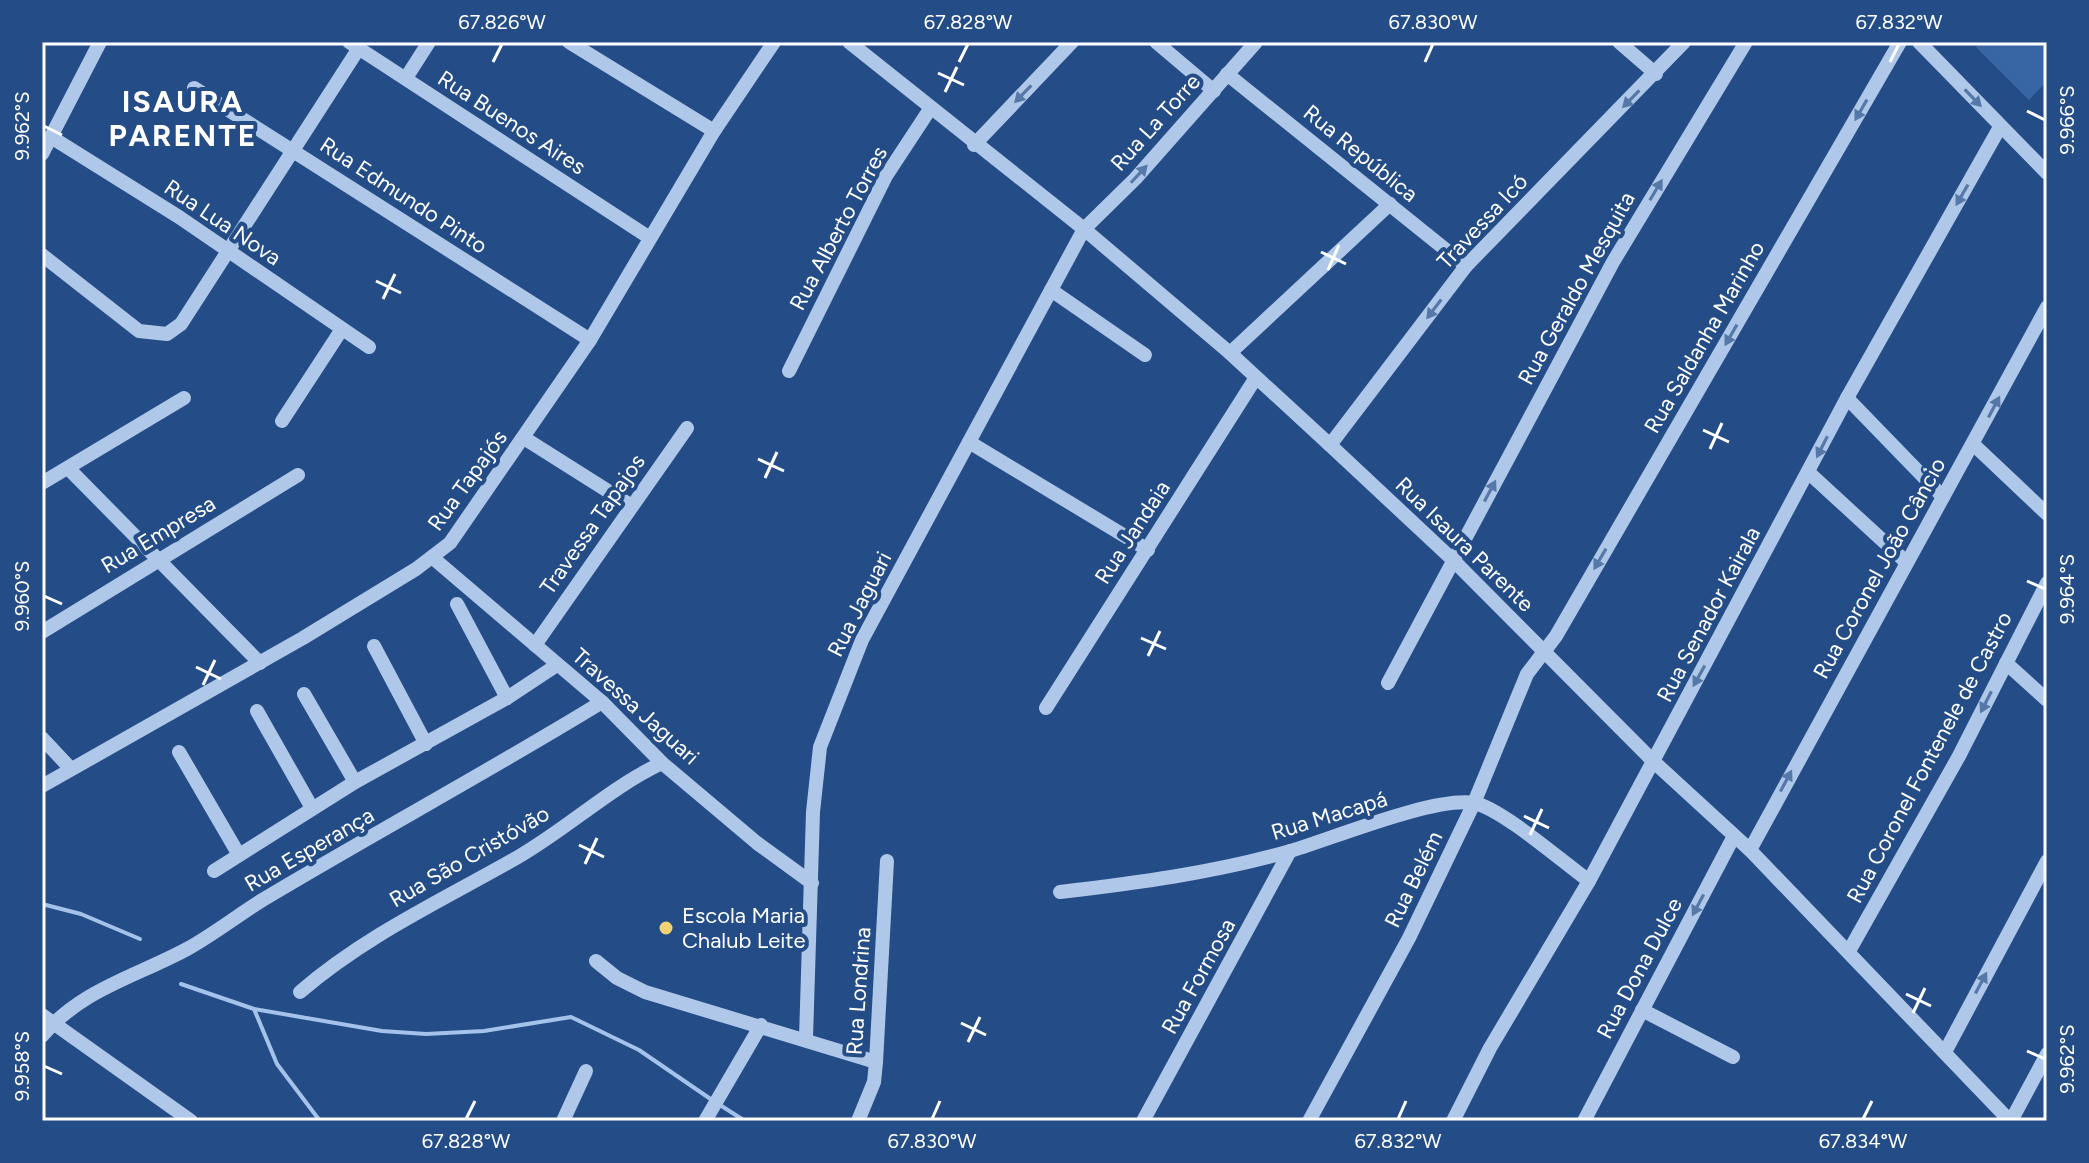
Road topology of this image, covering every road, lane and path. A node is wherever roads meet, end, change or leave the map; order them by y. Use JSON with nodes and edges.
{"nodes":[{"id":1,"x":100,"y":42,"type":"edge"},
{"id":2,"x":429,"y":42,"type":"edge"},
{"id":3,"x":569,"y":42,"type":"edge"},
{"id":4,"x":774,"y":42,"type":"edge"},
{"id":5,"x":849,"y":42,"type":"edge"},
{"id":6,"x":1072,"y":42,"type":"edge"},
{"id":7,"x":1156,"y":42,"type":"edge"},
{"id":8,"x":1256,"y":42,"type":"edge"},
{"id":9,"x":1619,"y":42,"type":"edge"},
{"id":10,"x":1684,"y":42,"type":"edge"},
{"id":11,"x":1746,"y":42,"type":"edge"},
{"id":12,"x":1900,"y":42,"type":"edge"},
{"id":13,"x":1919,"y":42,"type":"edge"},
{"id":14,"x":354,"y":45,"type":"edge"},
{"id":15,"x":1227,"y":74,"type":"junction"},
{"id":16,"x":1656,"y":74,"type":"junction"},
{"id":17,"x":406,"y":78,"type":"junction"},
{"id":18,"x":194,"y":88,"type":"dead end"},
{"id":19,"x":1214,"y":91,"type":"junction"},
{"id":20,"x":930,"y":109,"type":"junction"},
{"id":21,"x":2000,"y":127,"type":"junction"},
{"id":22,"x":714,"y":131,"type":"junction"},
{"id":23,"x":51,"y":137,"type":"junction"},
{"id":24,"x":974,"y":145,"type":"junction"},
{"id":25,"x":293,"y":150,"type":"junction"},
{"id":26,"x":42,"y":154,"type":"edge"},
{"id":27,"x":2047,"y":173,"type":"edge"},
{"id":28,"x":1390,"y":204,"type":"junction"},
{"id":29,"x":1084,"y":229,"type":"junction"},
{"id":30,"x":650,"y":238,"type":"junction"},
{"id":31,"x":226,"y":250,"type":"junction"},
{"id":32,"x":43,"y":257,"type":"edge"},
{"id":33,"x":1466,"y":266,"type":"junction"},
{"id":34,"x":1051,"y":290,"type":"junction"},
{"id":35,"x":2047,"y":307,"type":"edge"},
{"id":36,"x":342,"y":329,"type":"junction"},
{"id":37,"x":590,"y":340,"type":"junction"},
{"id":38,"x":369,"y":347,"type":"dead end"},
{"id":39,"x":1230,"y":353,"type":"junction"},
{"id":40,"x":1145,"y":355,"type":"dead end"},
{"id":41,"x":789,"y":371,"type":"dead end"},
{"id":42,"x":1255,"y":379,"type":"junction"},
{"id":43,"x":184,"y":398,"type":"dead end"},
{"id":44,"x":1847,"y":398,"type":"junction"},
{"id":45,"x":282,"y":421,"type":"dead end"},
{"id":46,"x":687,"y":428,"type":"dead end"},
{"id":47,"x":524,"y":438,"type":"junction"},
{"id":48,"x":969,"y":442,"type":"junction"},
{"id":49,"x":1973,"y":444,"type":"junction"},
{"id":50,"x":1330,"y":445,"type":"junction"},
{"id":51,"x":68,"y":468,"type":"junction"},
{"id":52,"x":1808,"y":472,"type":"junction"},
{"id":53,"x":298,"y":475,"type":"dead end"},
{"id":54,"x":42,"y":483,"type":"edge"},
{"id":55,"x":1943,"y":497,"type":"junction"},
{"id":56,"x":630,"y":505,"type":"junction"},
{"id":57,"x":2047,"y":514,"type":"edge"},
{"id":58,"x":1148,"y":550,"type":"junction"},
{"id":59,"x":433,"y":558,"type":"junction"},
{"id":60,"x":157,"y":560,"type":"junction"},
{"id":61,"x":1453,"y":560,"type":"junction"},
{"id":62,"x":1905,"y":561,"type":"junction"},
{"id":63,"x":2046,"y":589,"type":"edge"},
{"id":64,"x":457,"y":604,"type":"dead end"},
{"id":65,"x":42,"y":632,"type":"edge"},
{"id":66,"x":535,"y":645,"type":"junction"},
{"id":67,"x":374,"y":646,"type":"dead end"},
{"id":68,"x":1544,"y":653,"type":"junction"},
{"id":69,"x":260,"y":663,"type":"junction"},
{"id":70,"x":2006,"y":663,"type":"junction"},
{"id":71,"x":557,"y":665,"type":"junction"},
{"id":72,"x":1388,"y":683,"type":"dead end"},
{"id":73,"x":304,"y":694,"type":"dead end"},
{"id":74,"x":507,"y":698,"type":"junction"},
{"id":75,"x":2047,"y":700,"type":"edge"},
{"id":76,"x":602,"y":702,"type":"junction"},
{"id":77,"x":1046,"y":708,"type":"dead end"},
{"id":78,"x":257,"y":711,"type":"dead end"},
{"id":79,"x":42,"y":738,"type":"edge"},
{"id":80,"x":426,"y":744,"type":"junction"},
{"id":81,"x":179,"y":752,"type":"dead end"},
{"id":82,"x":1653,"y":761,"type":"junction"},
{"id":83,"x":662,"y":763,"type":"junction"},
{"id":84,"x":71,"y":769,"type":"junction"},
{"id":85,"x":355,"y":782,"type":"junction"},
{"id":86,"x":42,"y":786,"type":"edge"},
{"id":87,"x":1474,"y":803,"type":"junction"},
{"id":88,"x":312,"y":808,"type":"junction"},
{"id":89,"x":1734,"y":836,"type":"junction"},
{"id":90,"x":1750,"y":850,"type":"junction"},
{"id":91,"x":1290,"y":851,"type":"junction"},
{"id":92,"x":239,"y":855,"type":"junction"},
{"id":93,"x":887,"y":861,"type":"dead end"},
{"id":94,"x":2047,"y":861,"type":"edge"},
{"id":95,"x":214,"y":871,"type":"dead end"},
{"id":96,"x":1589,"y":881,"type":"junction"},
{"id":97,"x":812,"y":883,"type":"junction"},
{"id":98,"x":1060,"y":892,"type":"dead end"},
{"id":99,"x":1849,"y":951,"type":"junction"},
{"id":100,"x":596,"y":961,"type":"dead end"},
{"id":101,"x":300,"y":992,"type":"dead end"},
{"id":102,"x":1642,"y":1010,"type":"junction"},
{"id":103,"x":47,"y":1019,"type":"edge"},
{"id":104,"x":761,"y":1025,"type":"junction"},
{"id":105,"x":42,"y":1036,"type":"edge"},
{"id":106,"x":806,"y":1038,"type":"junction"},
{"id":107,"x":1945,"y":1052,"type":"junction"},
{"id":108,"x":2047,"y":1054,"type":"edge"},
{"id":109,"x":1733,"y":1057,"type":"dead end"},
{"id":110,"x":876,"y":1062,"type":"junction"},
{"id":111,"x":586,"y":1071,"type":"dead end"},
{"id":112,"x":708,"y":1117,"type":"edge"},
{"id":113,"x":191,"y":1121,"type":"edge"},
{"id":114,"x":563,"y":1121,"type":"edge"},
{"id":115,"x":858,"y":1121,"type":"edge"},
{"id":116,"x":1143,"y":1121,"type":"edge"},
{"id":117,"x":1309,"y":1121,"type":"edge"},
{"id":118,"x":1453,"y":1121,"type":"edge"},
{"id":119,"x":1584,"y":1121,"type":"edge"},
{"id":120,"x":2010,"y":1121,"type":"edge"}],
"edges":[{"from":1,"to":23,"type":"street"},
{"from":2,"to":17,"type":"street"},
{"from":3,"to":22,"type":"street"},
{"from":4,"to":22,"type":"street","name":"Rua Tapajós"},
{"from":5,"to":20,"type":"street","name":"Rua Isaura Parente"},
{"from":6,"to":24,"type":"street","one_way":true},
{"from":7,"to":19,"type":"street"},
{"from":8,"to":15,"type":"street","name":"Rua La Torre"},
{"from":9,"to":16,"type":"street"},
{"from":10,"to":16,"type":"street","name":"Travessa Icó"},
{"from":61,"to":11,"type":"street","name":"Rua Geraldo Mesquita","one_way":true},
{"from":12,"to":68,"type":"street","name":"Rua Saldanha Marinho","one_way":true},
{"from":13,"to":21,"type":"street","one_way":true},
{"from":14,"to":17,"type":"street","name":"Rua Buenos Aires"},
{"from":14,"to":25,"type":"street"},
{"from":15,"to":19,"type":"street","name":"Rua La Torre"},
{"from":15,"to":28,"type":"street","name":"Rua República"},
{"from":16,"to":33,"type":"street","name":"Travessa Icó","one_way":true},
{"from":17,"to":30,"type":"street","name":"Rua Buenos Aires"},
{"from":18,"to":25,"type":"street","name":"Rua Edmundo Pinto"},
{"from":29,"to":19,"type":"street","name":"Rua La Torre","one_way":true},
{"from":20,"to":24,"type":"street","name":"Rua Isaura Parente"},
{"from":20,"to":41,"type":"street","name":"Rua Alberto Torres"},
{"from":21,"to":27,"type":"street"},
{"from":21,"to":44,"type":"street","name":"Rua Senador Kairala","one_way":true},
{"from":22,"to":30,"type":"street","name":"Rua Tapajós"},
{"from":23,"to":26,"type":"street"},
{"from":23,"to":31,"type":"street","name":"Rua Lua Nova"},
{"from":24,"to":29,"type":"street","name":"Rua Isaura Parente"},
{"from":25,"to":31,"type":"street"},
{"from":25,"to":37,"type":"street","name":"Rua Edmundo Pinto"},
{"from":28,"to":33,"type":"street","name":"Rua República"},
{"from":28,"to":39,"type":"street"},
{"from":29,"to":34,"type":"street","name":"Rua Jaguari"},
{"from":29,"to":39,"type":"street","name":"Rua Isaura Parente"},
{"from":30,"to":37,"type":"street","name":"Rua Tapajós"},
{"from":31,"to":32,"type":"street"},
{"from":31,"to":36,"type":"street","name":"Rua Lua Nova"},
{"from":33,"to":50,"type":"street","name":"Travessa Icó","one_way":true},
{"from":34,"to":40,"type":"street"},
{"from":34,"to":48,"type":"street","name":"Rua Jaguari"},
{"from":49,"to":35,"type":"street","name":"Rua Coronel João Câncio","one_way":true},
{"from":36,"to":38,"type":"street","name":"Rua Lua Nova"},
{"from":36,"to":45,"type":"street"},
{"from":37,"to":47,"type":"street","name":"Rua Tapajós"},
{"from":39,"to":42,"type":"street","name":"Rua Isaura Parente"},
{"from":42,"to":50,"type":"street","name":"Rua Isaura Parente"},
{"from":42,"to":58,"type":"street","name":"Rua Jandaia"},
{"from":43,"to":51,"type":"street"},
{"from":44,"to":52,"type":"street","name":"Rua Senador Kairala","one_way":true},
{"from":44,"to":55,"type":"street"},
{"from":46,"to":56,"type":"street","name":"Travessa Tapajos"},
{"from":47,"to":56,"type":"street"},
{"from":47,"to":59,"type":"street","name":"Rua Tapajós"},
{"from":48,"to":58,"type":"street"},
{"from":48,"to":97,"type":"street","name":"Rua Jaguari"},
{"from":49,"to":55,"type":"street","name":"Rua Coronel João Câncio"},
{"from":49,"to":57,"type":"street"},
{"from":50,"to":61,"type":"street","name":"Rua Isaura Parente"},
{"from":51,"to":54,"type":"street"},
{"from":51,"to":60,"type":"street"},
{"from":52,"to":62,"type":"street"},
{"from":52,"to":82,"type":"street","name":"Rua Senador Kairala","one_way":true},
{"from":53,"to":60,"type":"street","name":"Rua Empresa"},
{"from":55,"to":62,"type":"street","name":"Rua Coronel João Câncio"},
{"from":56,"to":66,"type":"street","name":"Travessa Tapajos"},
{"from":58,"to":77,"type":"street","name":"Rua Jandaia"},
{"from":59,"to":66,"type":"street","name":"Travessa Jaguari"},
{"from":59,"to":69,"type":"street","name":"Rua Tapajós"},
{"from":60,"to":65,"type":"street","name":"Rua Empresa"},
{"from":60,"to":69,"type":"street"},
{"from":61,"to":68,"type":"street","name":"Rua Isaura Parente"},
{"from":61,"to":72,"type":"street","name":"Rua Geraldo Mesquita"},
{"from":90,"to":62,"type":"street","name":"Rua Coronel João Câncio","one_way":true},
{"from":63,"to":70,"type":"street","name":"Rua Coronel Fontenele de Castro"},
{"from":64,"to":74,"type":"street"},
{"from":66,"to":71,"type":"street","name":"Travessa Jaguari"},
{"from":67,"to":80,"type":"street"},
{"from":68,"to":82,"type":"street","name":"Rua Isaura Parente"},
{"from":68,"to":87,"type":"street","name":"Rua Belém"},
{"from":69,"to":84,"type":"street","name":"Rua Tapajós"},
{"from":70,"to":75,"type":"street"},
{"from":70,"to":99,"type":"street","name":"Rua Coronel Fontenele de Castro","one_way":true},
{"from":71,"to":74,"type":"street"},
{"from":71,"to":76,"type":"street","name":"Travessa Jaguari"},
{"from":73,"to":85,"type":"street"},
{"from":74,"to":80,"type":"street"},
{"from":76,"to":83,"type":"street","name":"Travessa Jaguari"},
{"from":76,"to":103,"type":"street","name":"Rua Esperança"},
{"from":78,"to":88,"type":"street"},
{"from":79,"to":84,"type":"street"},
{"from":80,"to":85,"type":"street"},
{"from":81,"to":92,"type":"street"},
{"from":82,"to":89,"type":"street","name":"Rua Isaura Parente"},
{"from":82,"to":96,"type":"street","name":"Rua Senador Kairala"},
{"from":83,"to":97,"type":"street","name":"Travessa Jaguari"},
{"from":83,"to":101,"type":"street","name":"Rua São Cristóvão"},
{"from":84,"to":86,"type":"street","name":"Rua Tapajós"},
{"from":85,"to":88,"type":"street"},
{"from":87,"to":91,"type":"street","name":"Rua Macapá"},
{"from":87,"to":96,"type":"street"},
{"from":87,"to":117,"type":"street","name":"Rua Belém"},
{"from":88,"to":92,"type":"street"},
{"from":89,"to":90,"type":"street","name":"Rua Isaura Parente"},
{"from":89,"to":102,"type":"street","name":"Rua Dona Dulce","one_way":true},
{"from":90,"to":99,"type":"street","name":"Rua Isaura Parente"},
{"from":91,"to":98,"type":"street","name":"Rua Macapá"},
{"from":91,"to":116,"type":"street","name":"Rua Formosa"},
{"from":92,"to":95,"type":"street"},
{"from":93,"to":110,"type":"street","name":"Rua Londrina"},
{"from":107,"to":94,"type":"street","one_way":true},
{"from":96,"to":118,"type":"street","name":"Rua Senador Kairala"},
{"from":97,"to":106,"type":"street","name":"Rua Jaguari"},
{"from":99,"to":107,"type":"street","name":"Rua Isaura Parente"},
{"from":100,"to":104,"type":"street"},
{"from":102,"to":109,"type":"street"},
{"from":102,"to":119,"type":"street","name":"Rua Dona Dulce"},
{"from":103,"to":105,"type":"street","name":"Rua Esperança"},
{"from":103,"to":113,"type":"street"},
{"from":104,"to":106,"type":"street"},
{"from":104,"to":112,"type":"street"},
{"from":106,"to":110,"type":"street"},
{"from":107,"to":120,"type":"street","name":"Rua Isaura Parente"},
{"from":108,"to":120,"type":"street"},
{"from":110,"to":115,"type":"street","name":"Rua Londrina"},
{"from":111,"to":114,"type":"street"}]}
